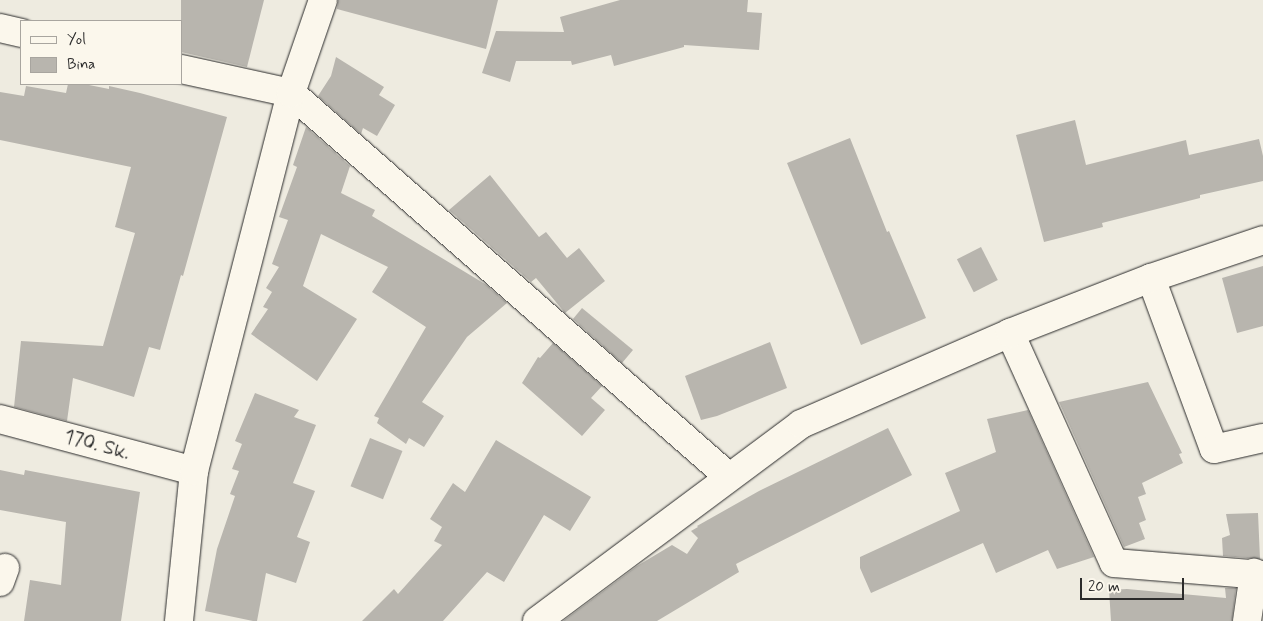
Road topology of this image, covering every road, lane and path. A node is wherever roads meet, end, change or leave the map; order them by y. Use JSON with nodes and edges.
{"nodes":[{"id":1,"x":323,"y":0,"type":"edge"},
{"id":2,"x":0,"y":28,"type":"edge"},
{"id":3,"x":20,"y":33,"type":"edge"},
{"id":4,"x":182,"y":69,"type":"edge"},
{"id":5,"x":291,"y":93,"type":"junction"},
{"id":6,"x":1263,"y":240,"type":"edge"},
{"id":7,"x":1151,"y":278,"type":"junction"},
{"id":8,"x":1010,"y":333,"type":"junction"},
{"id":9,"x":0,"y":419,"type":"edge"},
{"id":10,"x":1263,"y":438,"type":"edge"},
{"id":11,"x":194,"y":471,"type":"junction"},
{"id":12,"x":729,"y":477,"type":"junction"},
{"id":13,"x":1258,"y":574,"type":"edge"},
{"id":14,"x":178,"y":621,"type":"edge"},
{"id":15,"x":537,"y":621,"type":"edge"},
{"id":16,"x":1247,"y":621,"type":"edge"}],
"edges":[{"from":1,"to":5,"type":"street"},
{"from":2,"to":3,"type":"street"},
{"from":4,"to":5,"type":"street"},
{"from":5,"to":11,"type":"street"},
{"from":5,"to":12,"type":"street"},
{"from":6,"to":7,"type":"street"},
{"from":7,"to":8,"type":"street"},
{"from":7,"to":10,"type":"street"},
{"from":8,"to":12,"type":"street"},
{"from":8,"to":13,"type":"street"},
{"from":9,"to":11,"type":"street","name":"170. Sk."},
{"from":11,"to":14,"type":"street"},
{"from":12,"to":15,"type":"street"},
{"from":13,"to":16,"type":"street"}]}
